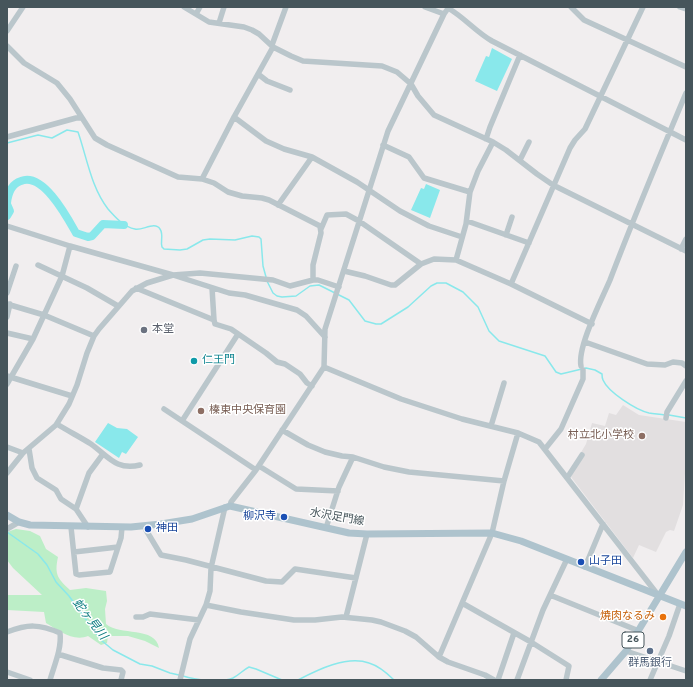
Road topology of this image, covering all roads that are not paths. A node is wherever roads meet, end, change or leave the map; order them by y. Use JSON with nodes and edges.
{"nodes":[{"id":1,"x":23,"y":7,"type":"edge"},
{"id":2,"x":184,"y":7,"type":"edge"},
{"id":3,"x":200,"y":7,"type":"edge"},
{"id":4,"x":224,"y":7,"type":"edge"},
{"id":5,"x":286,"y":7,"type":"edge"},
{"id":6,"x":425,"y":7,"type":"edge"},
{"id":7,"x":571,"y":7,"type":"edge"},
{"id":8,"x":643,"y":7,"type":"edge"},
{"id":9,"x":680,"y":7,"type":"edge"},
{"id":10,"x":449,"y":8,"type":"edge"},
{"id":11,"x":686,"y":9,"type":"edge"},
{"id":12,"x":196,"y":14,"type":"junction"},
{"id":13,"x":444,"y":14,"type":"junction"},
{"id":14,"x":219,"y":23,"type":"junction"},
{"id":15,"x":7,"y":31,"type":"edge"},
{"id":16,"x":627,"y":39,"type":"junction"},
{"id":17,"x":7,"y":46,"type":"edge"},
{"id":18,"x":273,"y":46,"type":"junction"},
{"id":19,"x":520,"y":56,"type":"junction"},
{"id":20,"x":686,"y":67,"type":"edge"},
{"id":21,"x":258,"y":74,"type":"junction"},
{"id":22,"x":411,"y":84,"type":"junction"},
{"id":23,"x":290,"y":90,"type":"dead end"},
{"id":24,"x":686,"y":93,"type":"edge"},
{"id":25,"x":600,"y":97,"type":"junction"},
{"id":26,"x":234,"y":117,"type":"junction"},
{"id":27,"x":81,"y":118,"type":"junction"},
{"id":28,"x":670,"y":132,"type":"junction"},
{"id":29,"x":7,"y":137,"type":"edge"},
{"id":30,"x":486,"y":139,"type":"junction"},
{"id":31,"x":686,"y":140,"type":"edge"},
{"id":32,"x":493,"y":142,"type":"junction"},
{"id":33,"x":529,"y":142,"type":"dead end"},
{"id":34,"x":383,"y":145,"type":"junction"},
{"id":35,"x":312,"y":157,"type":"junction"},
{"id":36,"x":520,"y":160,"type":"junction"},
{"id":37,"x":202,"y":179,"type":"junction"},
{"id":38,"x":553,"y":185,"type":"junction"},
{"id":39,"x":368,"y":190,"type":"junction"},
{"id":40,"x":470,"y":192,"type":"junction"},
{"id":41,"x":278,"y":205,"type":"junction"},
{"id":42,"x":512,"y":217,"type":"dead end"},
{"id":43,"x":467,"y":220,"type":"junction"},
{"id":44,"x":359,"y":221,"type":"junction"},
{"id":45,"x":631,"y":224,"type":"junction"},
{"id":46,"x":7,"y":226,"type":"edge"},
{"id":47,"x":321,"y":229,"type":"junction"},
{"id":48,"x":506,"y":235,"type":"junction"},
{"id":49,"x":462,"y":237,"type":"junction"},
{"id":50,"x":686,"y":239,"type":"edge"},
{"id":51,"x":529,"y":243,"type":"junction"},
{"id":52,"x":70,"y":246,"type":"junction"},
{"id":53,"x":684,"y":250,"type":"edge"},
{"id":54,"x":456,"y":260,"type":"junction"},
{"id":55,"x":422,"y":264,"type":"junction"},
{"id":56,"x":38,"y":265,"type":"dead end"},
{"id":57,"x":16,"y":266,"type":"dead end"},
{"id":58,"x":344,"y":271,"type":"junction"},
{"id":59,"x":173,"y":274,"type":"junction"},
{"id":60,"x":62,"y":276,"type":"junction"},
{"id":61,"x":313,"y":280,"type":"junction"},
{"id":62,"x":511,"y":284,"type":"junction"},
{"id":63,"x":136,"y":288,"type":"junction"},
{"id":64,"x":212,"y":288,"type":"junction"},
{"id":65,"x":338,"y":288,"type":"junction"},
{"id":66,"x":7,"y":293,"type":"edge"},
{"id":67,"x":8,"y":304,"type":"edge"},
{"id":68,"x":118,"y":306,"type":"junction"},
{"id":69,"x":44,"y":315,"type":"junction"},
{"id":70,"x":7,"y":317,"type":"edge"},
{"id":71,"x":214,"y":320,"type":"junction"},
{"id":72,"x":592,"y":324,"type":"junction"},
{"id":73,"x":7,"y":333,"type":"edge"},
{"id":74,"x":238,"y":334,"type":"junction"},
{"id":75,"x":94,"y":336,"type":"junction"},
{"id":76,"x":325,"y":337,"type":"junction"},
{"id":77,"x":33,"y":339,"type":"junction"},
{"id":78,"x":585,"y":342,"type":"junction"},
{"id":79,"x":686,"y":366,"type":"edge"},
{"id":80,"x":324,"y":367,"type":"junction"},
{"id":81,"x":9,"y":377,"type":"edge"},
{"id":82,"x":686,"y":381,"type":"edge"},
{"id":83,"x":504,"y":383,"type":"dead end"},
{"id":84,"x":7,"y":384,"type":"edge"},
{"id":85,"x":312,"y":386,"type":"junction"},
{"id":86,"x":72,"y":396,"type":"junction"},
{"id":87,"x":164,"y":409,"type":"dead end"},
{"id":88,"x":666,"y":418,"type":"dead end"},
{"id":89,"x":182,"y":421,"type":"junction"},
{"id":90,"x":56,"y":424,"type":"junction"},
{"id":91,"x":491,"y":426,"type":"junction"},
{"id":92,"x":282,"y":430,"type":"junction"},
{"id":93,"x":518,"y":434,"type":"junction"},
{"id":94,"x":7,"y":447,"type":"edge"},
{"id":95,"x":29,"y":448,"type":"junction"},
{"id":96,"x":545,"y":449,"type":"junction"},
{"id":97,"x":22,"y":453,"type":"junction"},
{"id":98,"x":103,"y":454,"type":"junction"},
{"id":99,"x":582,"y":455,"type":"dead end"},
{"id":100,"x":353,"y":457,"type":"junction"},
{"id":101,"x":140,"y":465,"type":"dead end"},
{"id":102,"x":257,"y":468,"type":"junction"},
{"id":103,"x":7,"y":474,"type":"edge"},
{"id":104,"x":568,"y":478,"type":"junction"},
{"id":105,"x":504,"y":481,"type":"junction"},
{"id":106,"x":338,"y":491,"type":"junction"},
{"id":107,"x":228,"y":507,"type":"junction"},
{"id":108,"x":76,"y":509,"type":"junction"},
{"id":109,"x":7,"y":515,"type":"edge"},
{"id":110,"x":19,"y":522,"type":"junction"},
{"id":111,"x":603,"y":524,"type":"junction"},
{"id":112,"x":71,"y":526,"type":"junction"},
{"id":113,"x":88,"y":527,"type":"junction"},
{"id":114,"x":122,"y":527,"type":"junction"},
{"id":115,"x":326,"y":528,"type":"junction"},
{"id":116,"x":7,"y":530,"type":"edge"},
{"id":117,"x":146,"y":530,"type":"dead end"},
{"id":118,"x":492,"y":533,"type":"junction"},
{"id":119,"x":367,"y":534,"type":"junction"},
{"id":120,"x":118,"y":546,"type":"junction"},
{"id":121,"x":74,"y":552,"type":"junction"},
{"id":122,"x":686,"y":552,"type":"edge"},
{"id":123,"x":567,"y":560,"type":"junction"},
{"id":124,"x":585,"y":567,"type":"junction"},
{"id":125,"x":211,"y":568,"type":"junction"},
{"id":126,"x":356,"y":578,"type":"junction"},
{"id":127,"x":550,"y":595,"type":"junction"},
{"id":128,"x":659,"y":596,"type":"junction"},
{"id":129,"x":462,"y":604,"type":"junction"},
{"id":130,"x":206,"y":605,"type":"junction"},
{"id":131,"x":683,"y":605,"type":"edge"},
{"id":132,"x":136,"y":617,"type":"dead end"},
{"id":133,"x":346,"y":618,"type":"junction"},
{"id":134,"x":199,"y":620,"type":"junction"},
{"id":135,"x":638,"y":631,"type":"junction"},
{"id":136,"x":7,"y":632,"type":"edge"},
{"id":137,"x":514,"y":633,"type":"junction"},
{"id":138,"x":531,"y":642,"type":"junction"},
{"id":139,"x":626,"y":651,"type":"junction"},
{"id":140,"x":58,"y":654,"type":"junction"},
{"id":141,"x":439,"y":657,"type":"junction"},
{"id":142,"x":658,"y":662,"type":"junction"},
{"id":143,"x":686,"y":671,"type":"edge"},
{"id":144,"x":7,"y":672,"type":"edge"},
{"id":145,"x":30,"y":680,"type":"edge"},
{"id":146,"x":50,"y":680,"type":"edge"},
{"id":147,"x":121,"y":680,"type":"edge"},
{"id":148,"x":180,"y":680,"type":"edge"},
{"id":149,"x":494,"y":680,"type":"edge"},
{"id":150,"x":498,"y":680,"type":"edge"},
{"id":151,"x":517,"y":680,"type":"edge"},
{"id":152,"x":566,"y":680,"type":"edge"},
{"id":153,"x":601,"y":680,"type":"edge"},
{"id":154,"x":650,"y":680,"type":"edge"}],
"edges":[{"from":1,"to":15,"type":"street"},
{"from":2,"to":12,"type":"street"},
{"from":3,"to":12,"type":"street"},
{"from":4,"to":14,"type":"street"},
{"from":5,"to":18,"type":"street"},
{"from":6,"to":13,"type":"street"},
{"from":7,"to":16,"type":"street"},
{"from":8,"to":16,"type":"street"},
{"from":9,"to":11,"type":"street"},
{"from":10,"to":13,"type":"street"},
{"from":10,"to":19,"type":"street"},
{"from":12,"to":14,"type":"street"},
{"from":13,"to":22,"type":"street"},
{"from":14,"to":18,"type":"street"},
{"from":16,"to":20,"type":"street"},
{"from":16,"to":25,"type":"street"},
{"from":17,"to":27,"type":"street"},
{"from":18,"to":21,"type":"street"},
{"from":18,"to":22,"type":"street"},
{"from":19,"to":25,"type":"street"},
{"from":19,"to":30,"type":"street"},
{"from":21,"to":23,"type":"street"},
{"from":21,"to":26,"type":"street"},
{"from":22,"to":30,"type":"street"},
{"from":22,"to":34,"type":"street"},
{"from":24,"to":28,"type":"street"},
{"from":25,"to":28,"type":"street"},
{"from":25,"to":38,"type":"street"},
{"from":26,"to":35,"type":"street"},
{"from":26,"to":37,"type":"street"},
{"from":27,"to":29,"type":"street"},
{"from":27,"to":37,"type":"street"},
{"from":28,"to":31,"type":"street"},
{"from":28,"to":45,"type":"street"},
{"from":30,"to":32,"type":"street"},
{"from":32,"to":36,"type":"street"},
{"from":32,"to":40,"type":"street"},
{"from":33,"to":36,"type":"street"},
{"from":34,"to":39,"type":"street"},
{"from":34,"to":40,"type":"street"},
{"from":35,"to":39,"type":"street"},
{"from":35,"to":41,"type":"street"},
{"from":36,"to":38,"type":"street"},
{"from":37,"to":41,"type":"street"},
{"from":38,"to":45,"type":"street"},
{"from":38,"to":51,"type":"street"},
{"from":39,"to":44,"type":"street"},
{"from":39,"to":49,"type":"street"},
{"from":40,"to":43,"type":"street"},
{"from":41,"to":47,"type":"street"},
{"from":42,"to":48,"type":"street"},
{"from":43,"to":48,"type":"street"},
{"from":43,"to":49,"type":"street"},
{"from":44,"to":47,"type":"street"},
{"from":44,"to":55,"type":"street"},
{"from":44,"to":58,"type":"street"},
{"from":45,"to":53,"type":"street"},
{"from":45,"to":72,"type":"street"},
{"from":46,"to":52,"type":"street"},
{"from":47,"to":61,"type":"street"},
{"from":48,"to":51,"type":"street"},
{"from":49,"to":54,"type":"street"},
{"from":50,"to":53,"type":"street"},
{"from":51,"to":62,"type":"street"},
{"from":52,"to":59,"type":"street"},
{"from":52,"to":60,"type":"street"},
{"from":54,"to":55,"type":"street"},
{"from":54,"to":62,"type":"street"},
{"from":55,"to":58,"type":"street"},
{"from":56,"to":60,"type":"street"},
{"from":57,"to":66,"type":"street"},
{"from":58,"to":65,"type":"street"},
{"from":59,"to":61,"type":"street"},
{"from":59,"to":63,"type":"street"},
{"from":59,"to":64,"type":"street"},
{"from":60,"to":68,"type":"street"},
{"from":60,"to":69,"type":"street"},
{"from":61,"to":65,"type":"street"},
{"from":62,"to":72,"type":"street"},
{"from":63,"to":68,"type":"street"},
{"from":63,"to":71,"type":"street"},
{"from":64,"to":71,"type":"street"},
{"from":64,"to":76,"type":"street"},
{"from":65,"to":76,"type":"street"},
{"from":67,"to":69,"type":"street"},
{"from":67,"to":70,"type":"street"},
{"from":68,"to":75,"type":"street"},
{"from":69,"to":75,"type":"street"},
{"from":69,"to":77,"type":"street"},
{"from":71,"to":74,"type":"street"},
{"from":72,"to":78,"type":"street"},
{"from":73,"to":77,"type":"street"},
{"from":74,"to":85,"type":"street"},
{"from":74,"to":89,"type":"street"},
{"from":75,"to":86,"type":"street"},
{"from":76,"to":80,"type":"street"},
{"from":77,"to":81,"type":"street"},
{"from":78,"to":79,"type":"street"},
{"from":78,"to":96,"type":"street"},
{"from":80,"to":85,"type":"street"},
{"from":80,"to":91,"type":"street"},
{"from":81,"to":84,"type":"street"},
{"from":81,"to":86,"type":"street"},
{"from":82,"to":88,"type":"street"},
{"from":83,"to":91,"type":"street"},
{"from":85,"to":92,"type":"street"},
{"from":86,"to":90,"type":"street"},
{"from":87,"to":89,"type":"street"},
{"from":89,"to":102,"type":"street"},
{"from":90,"to":95,"type":"street"},
{"from":90,"to":98,"type":"street"},
{"from":91,"to":93,"type":"street"},
{"from":92,"to":100,"type":"street"},
{"from":92,"to":102,"type":"street"},
{"from":93,"to":96,"type":"street"},
{"from":93,"to":105,"type":"street"},
{"from":94,"to":97,"type":"street"},
{"from":95,"to":97,"type":"street"},
{"from":95,"to":108,"type":"street"},
{"from":96,"to":104,"type":"street"},
{"from":97,"to":103,"type":"street"},
{"from":98,"to":101,"type":"street"},
{"from":98,"to":108,"type":"street"},
{"from":99,"to":104,"type":"street"},
{"from":100,"to":105,"type":"street"},
{"from":100,"to":106,"type":"street"},
{"from":102,"to":106,"type":"street"},
{"from":102,"to":107,"type":"street"},
{"from":104,"to":111,"type":"street"},
{"from":105,"to":118,"type":"street"},
{"from":106,"to":115,"type":"street"},
{"from":107,"to":114,"type":"main road"},
{"from":107,"to":115,"type":"main road","name":"水沢足門線"},
{"from":107,"to":125,"type":"street"},
{"from":108,"to":113,"type":"street"},
{"from":109,"to":110,"type":"main road"},
{"from":110,"to":112,"type":"main road"},
{"from":110,"to":116,"type":"street"},
{"from":111,"to":124,"type":"street"},
{"from":111,"to":128,"type":"street"},
{"from":112,"to":113,"type":"main road"},
{"from":112,"to":121,"type":"street"},
{"from":113,"to":114,"type":"main road"},
{"from":114,"to":120,"type":"street"},
{"from":115,"to":119,"type":"main road","name":"水沢足門線"},
{"from":117,"to":125,"type":"street"},
{"from":118,"to":119,"type":"main road","name":"水沢足門線"},
{"from":118,"to":123,"type":"main road","name":"水沢足門線"},
{"from":118,"to":129,"type":"street"},
{"from":119,"to":126,"type":"street"},
{"from":120,"to":121,"type":"street"},
{"from":120,"to":121,"type":"street"},
{"from":122,"to":128,"type":"main road","number":"26"},
{"from":123,"to":124,"type":"main road","name":"水沢足門線"},
{"from":123,"to":127,"type":"street"},
{"from":124,"to":128,"type":"main road","name":"水沢足門線"},
{"from":125,"to":126,"type":"street"},
{"from":125,"to":130,"type":"street"},
{"from":126,"to":133,"type":"street"},
{"from":127,"to":135,"type":"street"},
{"from":127,"to":138,"type":"street"},
{"from":128,"to":131,"type":"main road","name":"水沢足門線"},
{"from":128,"to":135,"type":"main road","number":"26"},
{"from":129,"to":137,"type":"street"},
{"from":129,"to":141,"type":"street"},
{"from":130,"to":133,"type":"street"},
{"from":130,"to":134,"type":"street"},
{"from":131,"to":142,"type":"street"},
{"from":132,"to":134,"type":"street"},
{"from":133,"to":141,"type":"street"},
{"from":134,"to":148,"type":"street"},
{"from":135,"to":139,"type":"main road","number":"26"},
{"from":136,"to":140,"type":"street"},
{"from":137,"to":138,"type":"street"},
{"from":137,"to":150,"type":"street"},
{"from":138,"to":151,"type":"street"},
{"from":138,"to":152,"type":"street"},
{"from":139,"to":142,"type":"street"},
{"from":139,"to":153,"type":"main road","number":"26"},
{"from":140,"to":146,"type":"street"},
{"from":140,"to":147,"type":"street"},
{"from":141,"to":149,"type":"street"},
{"from":142,"to":143,"type":"street"},
{"from":142,"to":154,"type":"street"},
{"from":144,"to":145,"type":"street"}]}
